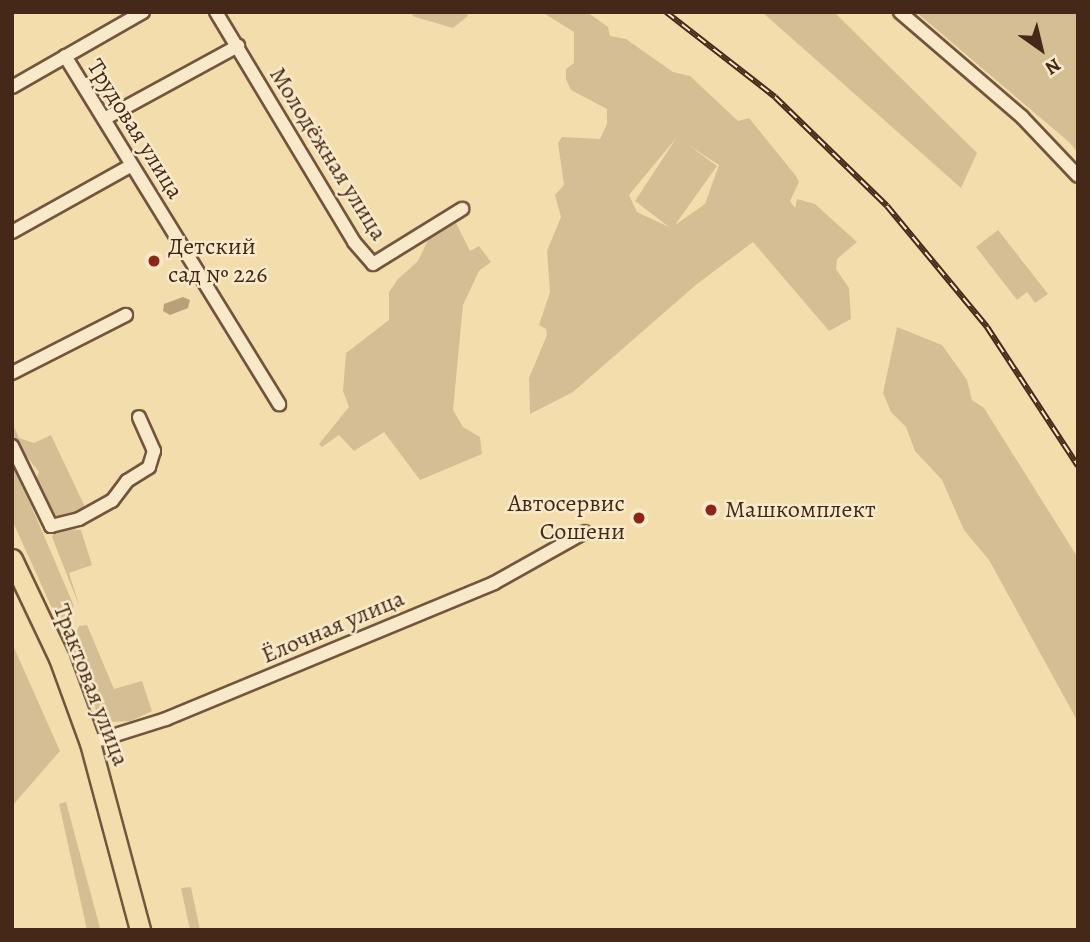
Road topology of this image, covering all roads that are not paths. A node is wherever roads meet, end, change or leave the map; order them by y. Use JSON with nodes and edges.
{"nodes":[{"id":1,"x":143,"y":12,"type":"edge"},
{"id":2,"x":216,"y":12,"type":"edge"},
{"id":3,"x":900,"y":12,"type":"edge"},
{"id":4,"x":238,"y":46,"type":"junction"},
{"id":5,"x":65,"y":55,"type":"junction"},
{"id":6,"x":12,"y":87,"type":"edge"},
{"id":7,"x":104,"y":119,"type":"junction"},
{"id":8,"x":132,"y":165,"type":"junction"},
{"id":9,"x":1078,"y":176,"type":"edge"},
{"id":10,"x":462,"y":209,"type":"dead end"},
{"id":11,"x":12,"y":232,"type":"edge"},
{"id":12,"x":126,"y":315,"type":"dead end"},
{"id":13,"x":12,"y":373,"type":"edge"},
{"id":14,"x":279,"y":404,"type":"dead end"},
{"id":15,"x":139,"y":417,"type":"dead end"},
{"id":16,"x":12,"y":446,"type":"edge"},
{"id":17,"x":585,"y":532,"type":"dead end"},
{"id":18,"x":12,"y":559,"type":"edge"},
{"id":19,"x":90,"y":743,"type":"junction"},
{"id":20,"x":140,"y":930,"type":"edge"}],
"edges":[{"from":1,"to":5,"type":"street"},
{"from":2,"to":4,"type":"street","name":"Молодёжная улица"},
{"from":3,"to":9,"type":"street"},
{"from":4,"to":7,"type":"street"},
{"from":4,"to":10,"type":"street","name":"Молодёжная улица"},
{"from":5,"to":6,"type":"street"},
{"from":5,"to":7,"type":"street","name":"Трудовая улица"},
{"from":7,"to":8,"type":"street","name":"Трудовая улица"},
{"from":8,"to":11,"type":"street"},
{"from":8,"to":14,"type":"street","name":"Трудовая улица"},
{"from":12,"to":13,"type":"street"},
{"from":15,"to":16,"type":"street"},
{"from":17,"to":19,"type":"street","name":"Ёлочная улица"},
{"from":18,"to":19,"type":"main road","name":"Трактовая улица"},
{"from":19,"to":20,"type":"main road","name":"Трактовая улица"}]}
